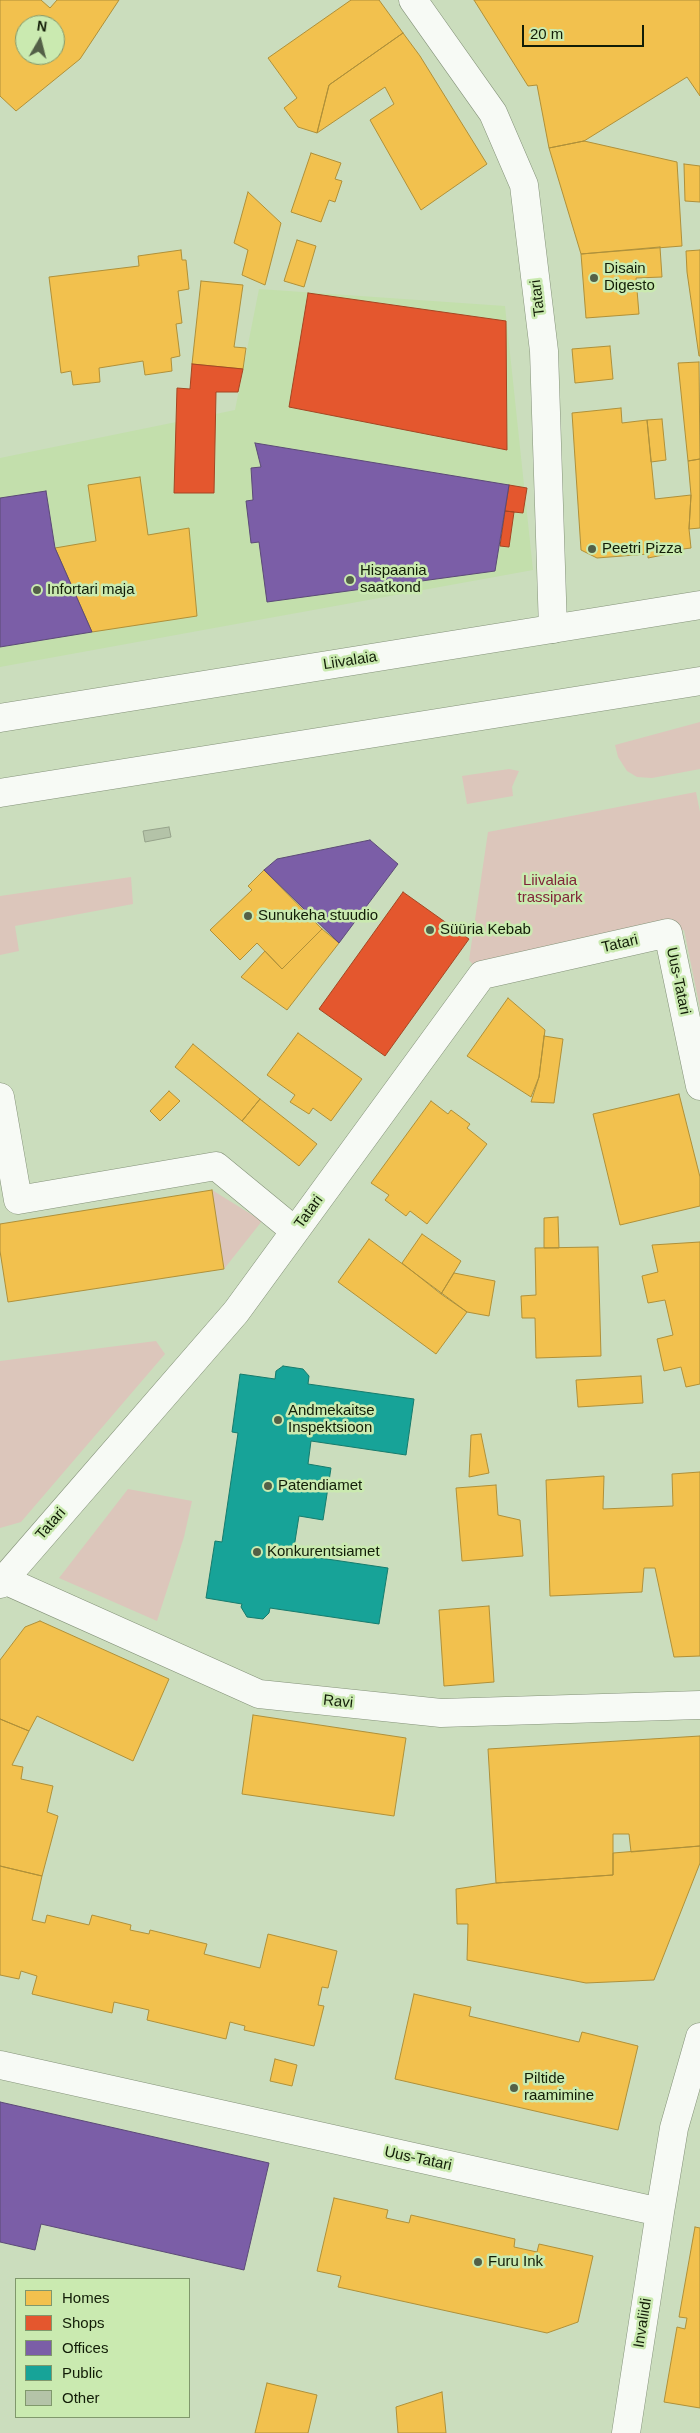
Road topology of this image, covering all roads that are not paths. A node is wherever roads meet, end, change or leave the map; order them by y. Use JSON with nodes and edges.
{"nodes":[{"id":1,"x":413,"y":0,"type":"edge"},
{"id":2,"x":700,"y":605,"type":"edge"},
{"id":3,"x":553,"y":628,"type":"junction"},
{"id":4,"x":700,"y":681,"type":"edge"},
{"id":5,"x":0,"y":718,"type":"edge"},
{"id":6,"x":0,"y":793,"type":"edge"},
{"id":7,"x":668,"y":933,"type":"joint"},
{"id":8,"x":700,"y":1086,"type":"edge"},
{"id":9,"x":0,"y":1097,"type":"edge"},
{"id":10,"x":295,"y":1231,"type":"junction"},
{"id":11,"x":1,"y":1581,"type":"edge"},
{"id":12,"x":700,"y":1705,"type":"edge"},
{"id":13,"x":700,"y":2037,"type":"edge"},
{"id":14,"x":0,"y":2065,"type":"edge"},
{"id":15,"x":660,"y":2212,"type":"junction"},
{"id":16,"x":626,"y":2433,"type":"edge"}],
"edges":[{"from":1,"to":3,"type":"street","name":"Tatari"},
{"from":2,"to":3,"type":"street","name":"Liivalaia"},
{"from":3,"to":5,"type":"street","name":"Liivalaia"},
{"from":4,"to":6,"type":"street"},
{"from":7,"to":8,"type":"street","name":"Uus-Tatari"},
{"from":7,"to":10,"type":"street","name":"Tatari"},
{"from":9,"to":10,"type":"street"},
{"from":10,"to":11,"type":"street","name":"Tatari"},
{"from":11,"to":12,"type":"street","name":"Ravi"},
{"from":13,"to":15,"type":"street"},
{"from":14,"to":15,"type":"street","name":"Uus-Tatari"},
{"from":15,"to":16,"type":"street","name":"Invaliidi"}]}
